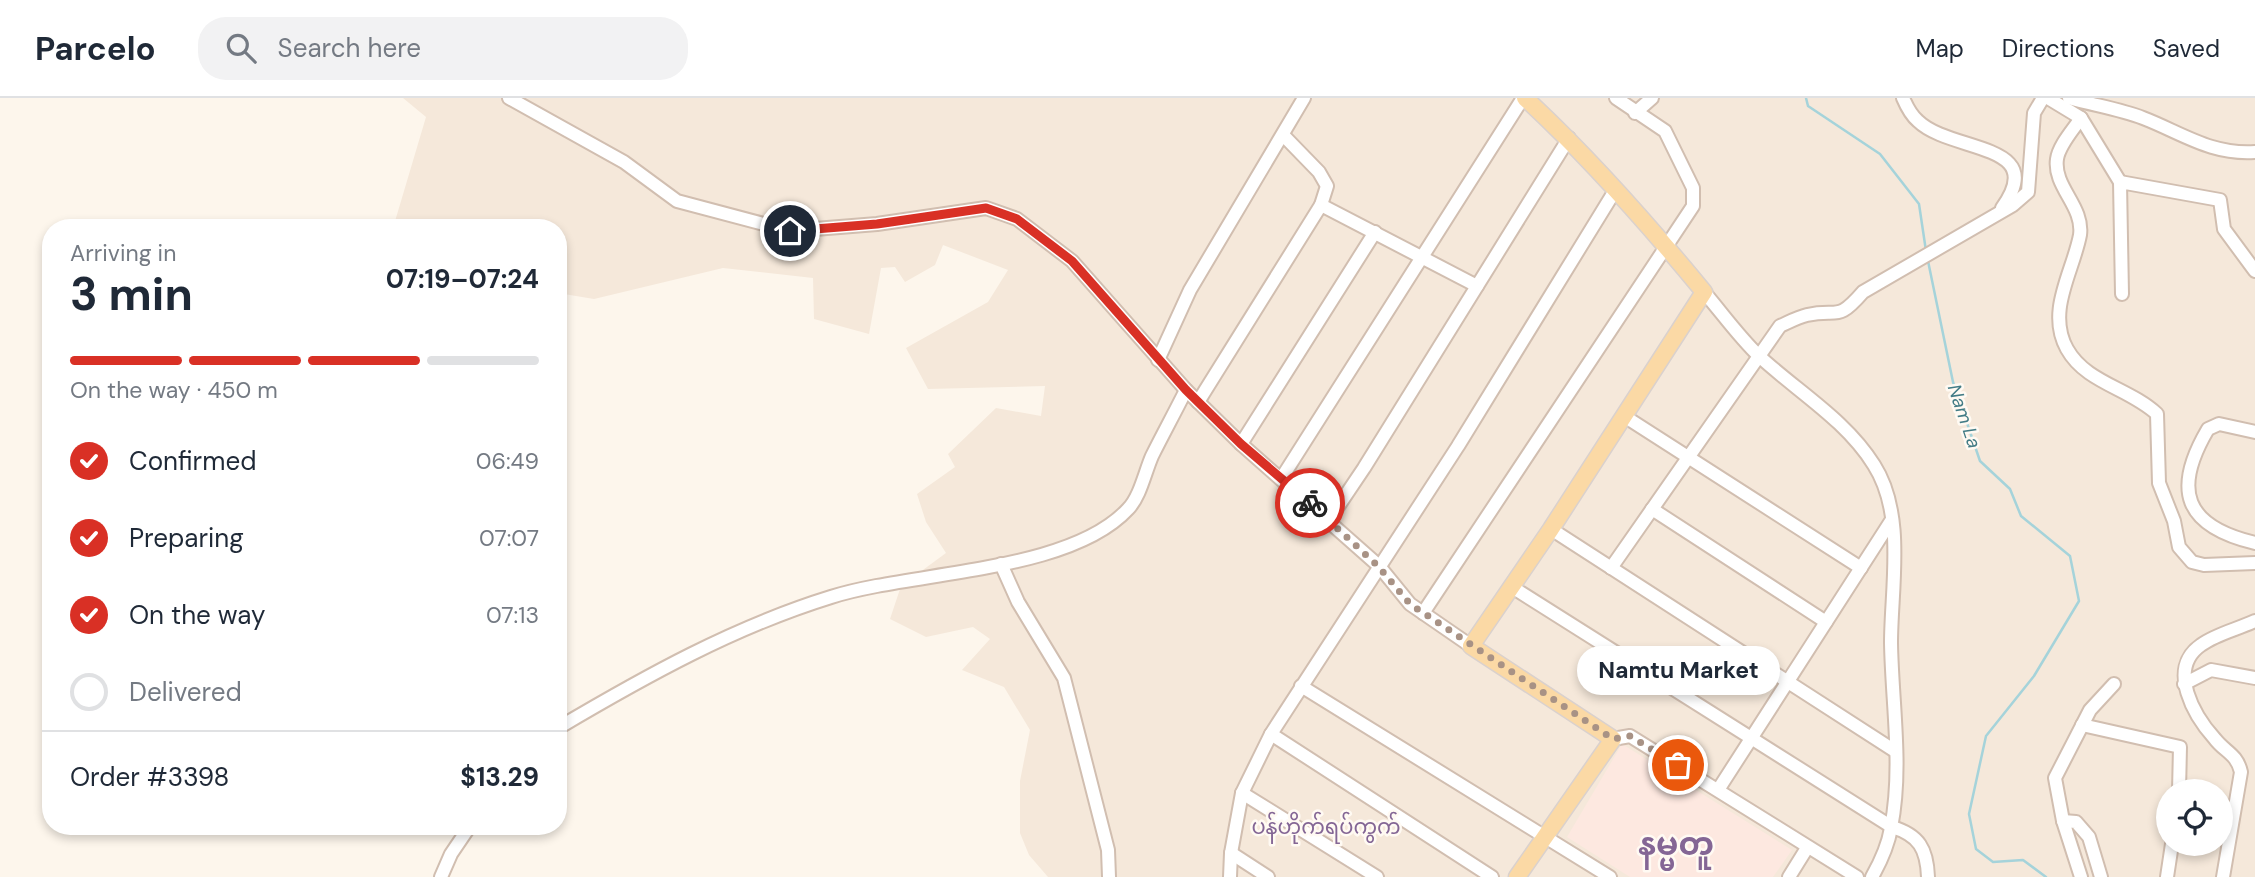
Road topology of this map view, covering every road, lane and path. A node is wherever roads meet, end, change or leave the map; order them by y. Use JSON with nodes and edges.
{"nodes":[{"id":1,"x":509,"y":98,"type":"edge"},
{"id":2,"x":1304,"y":98,"type":"edge"},
{"id":3,"x":1524,"y":98,"type":"edge"},
{"id":4,"x":1616,"y":98,"type":"edge"},
{"id":5,"x":1652,"y":98,"type":"edge"},
{"id":6,"x":1903,"y":98,"type":"edge"},
{"id":7,"x":2043,"y":98,"type":"edge"},
{"id":8,"x":2048,"y":98,"type":"edge"},
{"id":9,"x":2069,"y":98,"type":"edge"},
{"id":10,"x":1635,"y":113,"type":"junction"},
{"id":11,"x":2081,"y":118,"type":"junction"},
{"id":12,"x":1283,"y":136,"type":"junction"},
{"id":13,"x":1569,"y":138,"type":"junction"},
{"id":14,"x":2255,"y":152,"type":"edge"},
{"id":15,"x":2120,"y":182,"type":"junction"},
{"id":16,"x":1616,"y":189,"type":"junction"},
{"id":17,"x":1321,"y":205,"type":"junction"},
{"id":18,"x":1997,"y":214,"type":"junction"},
{"id":19,"x":1375,"y":232,"type":"junction"},
{"id":20,"x":1666,"y":246,"type":"junction"},
{"id":21,"x":1423,"y":256,"type":"junction"},
{"id":22,"x":2255,"y":271,"type":"edge"},
{"id":23,"x":1477,"y":286,"type":"junction"},
{"id":24,"x":1704,"y":292,"type":"junction"},
{"id":25,"x":2122,"y":294,"type":"dead end"},
{"id":26,"x":1758,"y":355,"type":"junction"},
{"id":27,"x":1158,"y":360,"type":"junction"},
{"id":28,"x":1186,"y":390,"type":"junction"},
{"id":29,"x":1198,"y":402,"type":"junction"},
{"id":30,"x":1623,"y":416,"type":"junction"},
{"id":31,"x":2255,"y":432,"type":"edge"},
{"id":32,"x":1241,"y":444,"type":"junction"},
{"id":33,"x":1688,"y":457,"type":"junction"},
{"id":34,"x":1282,"y":479,"type":"junction"},
{"id":35,"x":1652,"y":509,"type":"junction"},
{"id":36,"x":1329,"y":520,"type":"junction"},
{"id":37,"x":1891,"y":520,"type":"junction"},
{"id":38,"x":1551,"y":529,"type":"junction"},
{"id":39,"x":2255,"y":543,"type":"edge"},
{"id":40,"x":2255,"y":563,"type":"edge"},
{"id":41,"x":1001,"y":564,"type":"junction"},
{"id":42,"x":1378,"y":566,"type":"junction"},
{"id":43,"x":1611,"y":568,"type":"junction"},
{"id":44,"x":1861,"y":568,"type":"junction"},
{"id":45,"x":1512,"y":587,"type":"junction"},
{"id":46,"x":1423,"y":613,"type":"junction"},
{"id":47,"x":2255,"y":621,"type":"edge"},
{"id":48,"x":1826,"y":622,"type":"junction"},
{"id":49,"x":1471,"y":646,"type":"junction"},
{"id":50,"x":2255,"y":678,"type":"edge"},
{"id":51,"x":1788,"y":682,"type":"junction"},
{"id":52,"x":2114,"y":684,"type":"dead end"},
{"id":53,"x":2184,"y":684,"type":"junction"},
{"id":54,"x":1301,"y":686,"type":"junction"},
{"id":55,"x":567,"y":723,"type":"edge"},
{"id":56,"x":2082,"y":726,"type":"junction"},
{"id":57,"x":1271,"y":734,"type":"junction"},
{"id":58,"x":1613,"y":739,"type":"junction"},
{"id":59,"x":1752,"y":739,"type":"junction"},
{"id":60,"x":1895,"y":751,"type":"junction"},
{"id":61,"x":2179,"y":779,"type":"edge"},
{"id":62,"x":1718,"y":790,"type":"junction"},
{"id":63,"x":1242,"y":793,"type":"junction"},
{"id":64,"x":2063,"y":821,"type":"junction"},
{"id":65,"x":1892,"y":827,"type":"junction"},
{"id":66,"x":464,"y":835,"type":"edge"},
{"id":67,"x":1544,"y":837,"type":"junction"},
{"id":68,"x":1807,"y":848,"type":"junction"},
{"id":69,"x":1231,"y":853,"type":"junction"},
{"id":70,"x":2170,"y":856,"type":"edge"},
{"id":71,"x":441,"y":877,"type":"edge"},
{"id":72,"x":1109,"y":877,"type":"edge"},
{"id":73,"x":1230,"y":877,"type":"edge"},
{"id":74,"x":1268,"y":877,"type":"edge"},
{"id":75,"x":1377,"y":877,"type":"edge"},
{"id":76,"x":1492,"y":877,"type":"edge"},
{"id":77,"x":1517,"y":877,"type":"edge"},
{"id":78,"x":1610,"y":877,"type":"edge"},
{"id":79,"x":1789,"y":877,"type":"edge"},
{"id":80,"x":1857,"y":877,"type":"edge"},
{"id":81,"x":1872,"y":877,"type":"edge"},
{"id":82,"x":1928,"y":877,"type":"edge"},
{"id":83,"x":2081,"y":877,"type":"edge"},
{"id":84,"x":2101,"y":877,"type":"edge"},
{"id":85,"x":2167,"y":877,"type":"edge"},
{"id":86,"x":2223,"y":877,"type":"edge"}],
"edges":[{"from":1,"to":27,"type":"street"},
{"from":2,"to":12,"type":"street"},
{"from":3,"to":13,"type":"main road"},
{"from":3,"to":21,"type":"street"},
{"from":4,"to":10,"type":"street"},
{"from":5,"to":10,"type":"street"},
{"from":6,"to":18,"type":"street"},
{"from":7,"to":18,"type":"street"},
{"from":8,"to":11,"type":"street"},
{"from":9,"to":14,"type":"street"},
{"from":10,"to":20,"type":"street"},
{"from":11,"to":15,"type":"street"},
{"from":11,"to":40,"type":"street"},
{"from":12,"to":17,"type":"street"},
{"from":12,"to":27,"type":"street"},
{"from":13,"to":16,"type":"main road"},
{"from":13,"to":23,"type":"street"},
{"from":15,"to":22,"type":"street"},
{"from":15,"to":25,"type":"street"},
{"from":16,"to":20,"type":"main road"},
{"from":16,"to":42,"type":"street"},
{"from":17,"to":19,"type":"street"},
{"from":17,"to":29,"type":"street"},
{"from":18,"to":26,"type":"street"},
{"from":19,"to":21,"type":"street"},
{"from":19,"to":32,"type":"street"},
{"from":20,"to":24,"type":"main road"},
{"from":20,"to":46,"type":"street"},
{"from":21,"to":23,"type":"street"},
{"from":21,"to":34,"type":"street"},
{"from":23,"to":36,"type":"street"},
{"from":24,"to":26,"type":"street"},
{"from":24,"to":30,"type":"main road"},
{"from":26,"to":33,"type":"street"},
{"from":26,"to":37,"type":"street"},
{"from":27,"to":28,"type":"street"},
{"from":28,"to":29,"type":"street"},
{"from":28,"to":41,"type":"street"},
{"from":29,"to":32,"type":"street"},
{"from":30,"to":33,"type":"street"},
{"from":30,"to":38,"type":"main road"},
{"from":31,"to":39,"type":"street"},
{"from":32,"to":34,"type":"street"},
{"from":33,"to":35,"type":"street"},
{"from":33,"to":44,"type":"street"},
{"from":34,"to":36,"type":"street"},
{"from":35,"to":43,"type":"street"},
{"from":35,"to":48,"type":"street"},
{"from":36,"to":42,"type":"street"},
{"from":37,"to":44,"type":"street"},
{"from":37,"to":60,"type":"street"},
{"from":38,"to":43,"type":"street"},
{"from":38,"to":45,"type":"main road"},
{"from":41,"to":55,"type":"street"},
{"from":41,"to":72,"type":"street"},
{"from":42,"to":46,"type":"street"},
{"from":42,"to":54,"type":"street"},
{"from":43,"to":51,"type":"street"},
{"from":44,"to":48,"type":"street"},
{"from":45,"to":49,"type":"main road"},
{"from":45,"to":59,"type":"street"},
{"from":46,"to":49,"type":"street"},
{"from":47,"to":53,"type":"street"},
{"from":48,"to":51,"type":"street"},
{"from":49,"to":58,"type":"main road"},
{"from":50,"to":53,"type":"street"},
{"from":51,"to":59,"type":"street"},
{"from":51,"to":60,"type":"street"},
{"from":52,"to":56,"type":"street"},
{"from":53,"to":86,"type":"street"},
{"from":54,"to":57,"type":"street"},
{"from":54,"to":67,"type":"street"},
{"from":56,"to":61,"type":"street"},
{"from":56,"to":64,"type":"street"},
{"from":57,"to":63,"type":"street"},
{"from":57,"to":76,"type":"street"},
{"from":58,"to":62,"type":"street"},
{"from":58,"to":67,"type":"main road"},
{"from":59,"to":62,"type":"street"},
{"from":59,"to":65,"type":"street"},
{"from":60,"to":65,"type":"street"},
{"from":62,"to":68,"type":"street"},
{"from":63,"to":69,"type":"street"},
{"from":63,"to":75,"type":"street"},
{"from":64,"to":83,"type":"street"},
{"from":64,"to":84,"type":"street"},
{"from":65,"to":81,"type":"street"},
{"from":65,"to":82,"type":"street"},
{"from":66,"to":71,"type":"street"},
{"from":67,"to":77,"type":"main road"},
{"from":67,"to":78,"type":"street"},
{"from":68,"to":79,"type":"street"},
{"from":68,"to":80,"type":"street"},
{"from":69,"to":73,"type":"street"},
{"from":69,"to":74,"type":"street"},
{"from":70,"to":85,"type":"street"}]}
